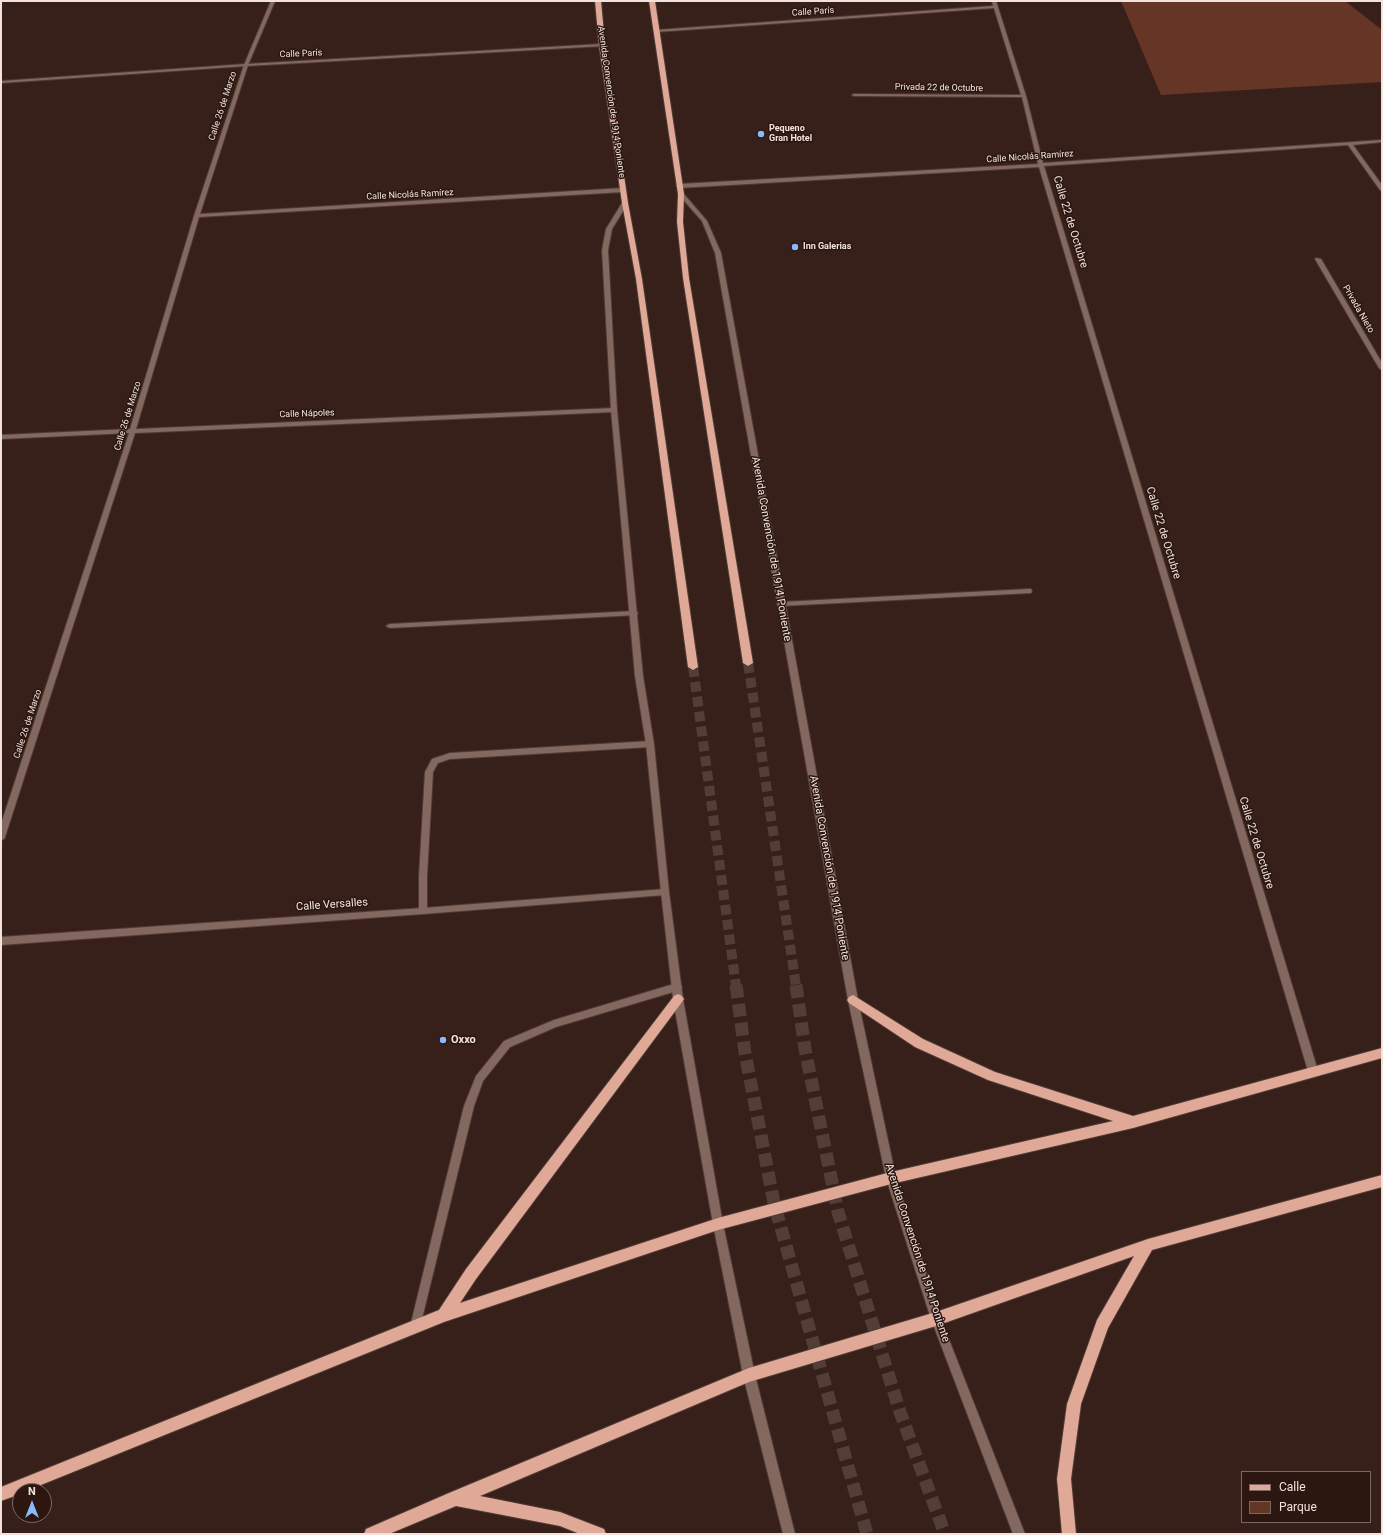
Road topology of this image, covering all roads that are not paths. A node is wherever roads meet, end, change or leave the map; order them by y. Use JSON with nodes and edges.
{"nodes":[{"id":1,"x":273,"y":1,"type":"edge"},
{"id":2,"x":598,"y":1,"type":"edge"},
{"id":3,"x":652,"y":1,"type":"edge"},
{"id":4,"x":994,"y":1,"type":"edge"},
{"id":5,"x":995,"y":7,"type":"junction"},
{"id":6,"x":656,"y":31,"type":"junction"},
{"id":7,"x":602,"y":45,"type":"junction"},
{"id":8,"x":246,"y":65,"type":"junction"},
{"id":9,"x":1,"y":82,"type":"edge"},
{"id":10,"x":854,"y":95,"type":"dead end"},
{"id":11,"x":1024,"y":96,"type":"junction"},
{"id":12,"x":1382,"y":141,"type":"edge"},
{"id":13,"x":1349,"y":143,"type":"junction"},
{"id":14,"x":1041,"y":165,"type":"junction"},
{"id":15,"x":623,"y":190,"type":"junction"},
{"id":16,"x":680,"y":190,"type":"junction"},
{"id":17,"x":1382,"y":190,"type":"edge"},
{"id":18,"x":625,"y":203,"type":"junction"},
{"id":19,"x":197,"y":216,"type":"junction"},
{"id":20,"x":1318,"y":258,"type":"dead end"},
{"id":21,"x":1382,"y":368,"type":"edge"},
{"id":22,"x":614,"y":410,"type":"junction"},
{"id":23,"x":134,"y":430,"type":"junction"},
{"id":24,"x":1,"y":437,"type":"edge"},
{"id":25,"x":1028,"y":591,"type":"dead end"},
{"id":26,"x":781,"y":604,"type":"junction"},
{"id":27,"x":634,"y":613,"type":"junction"},
{"id":28,"x":390,"y":626,"type":"dead end"},
{"id":29,"x":748,"y":663,"type":"tunnel mouth"},
{"id":30,"x":693,"y":667,"type":"tunnel mouth"},
{"id":31,"x":650,"y":744,"type":"junction"},
{"id":32,"x":1,"y":837,"type":"edge"},
{"id":33,"x":665,"y":892,"type":"junction"},
{"id":34,"x":423,"y":911,"type":"junction"},
{"id":35,"x":1,"y":941,"type":"edge"},
{"id":36,"x":678,"y":993,"type":"junction"},
{"id":37,"x":853,"y":1000,"type":"junction"},
{"id":38,"x":1382,"y":1053,"type":"edge"},
{"id":39,"x":1313,"y":1071,"type":"junction"},
{"id":40,"x":1133,"y":1122,"type":"junction"},
{"id":41,"x":891,"y":1178,"type":"junction"},
{"id":42,"x":1382,"y":1181,"type":"edge"},
{"id":43,"x":718,"y":1224,"type":"junction"},
{"id":44,"x":1148,"y":1245,"type":"junction"},
{"id":45,"x":444,"y":1315,"type":"junction"},
{"id":46,"x":936,"y":1319,"type":"junction"},
{"id":47,"x":415,"y":1327,"type":"junction"},
{"id":48,"x":749,"y":1375,"type":"junction"},
{"id":49,"x":1,"y":1494,"type":"edge"},
{"id":50,"x":454,"y":1498,"type":"junction"},
{"id":51,"x":371,"y":1534,"type":"edge"},
{"id":52,"x":599,"y":1534,"type":"edge"},
{"id":53,"x":789,"y":1534,"type":"edge"},
{"id":54,"x":1019,"y":1534,"type":"edge"},
{"id":55,"x":1069,"y":1534,"type":"edge"}],
"edges":[{"from":1,"to":8,"type":"street","name":"Calle 26 de Marzo"},
{"from":2,"to":7,"type":"main road","name":"Avenida Convención de 1914 Poniente"},
{"from":3,"to":6,"type":"main road"},
{"from":4,"to":5,"type":"street","name":"Calle 22 de Octubre"},
{"from":5,"to":6,"type":"street","name":"Calle París"},
{"from":5,"to":11,"type":"street","name":"Calle 22 de Octubre"},
{"from":6,"to":16,"type":"main road"},
{"from":7,"to":8,"type":"street","name":"Calle París"},
{"from":7,"to":15,"type":"main road","name":"Avenida Convención de 1914 Poniente"},
{"from":8,"to":9,"type":"street","name":"Calle París"},
{"from":8,"to":19,"type":"street","name":"Calle 26 de Marzo"},
{"from":10,"to":11,"type":"street","name":"Privada 22 de Octubre"},
{"from":11,"to":14,"type":"street","name":"Calle 22 de Octubre"},
{"from":12,"to":13,"type":"street","name":"Calle Nicolás Ramírez"},
{"from":13,"to":14,"type":"street","name":"Calle Nicolás Ramírez"},
{"from":13,"to":17,"type":"street"},
{"from":14,"to":16,"type":"street","name":"Calle Nicolás Ramírez"},
{"from":14,"to":39,"type":"street","name":"Calle 22 de Octubre"},
{"from":15,"to":18,"type":"main road","name":"Avenida Convención de 1914 Poniente"},
{"from":15,"to":19,"type":"street","name":"Calle Nicolás Ramírez"},
{"from":16,"to":26,"type":"street","name":"Avenida Convención de 1914 Poniente"},
{"from":16,"to":29,"type":"main road"},
{"from":18,"to":22,"type":"street"},
{"from":18,"to":30,"type":"main road","name":"Avenida Convención de 1914 Poniente"},
{"from":19,"to":23,"type":"street","name":"Calle 26 de Marzo"},
{"from":20,"to":21,"type":"street","name":"Privada Nieto"},
{"from":22,"to":23,"type":"street","name":"Calle Nápoles"},
{"from":22,"to":27,"type":"street"},
{"from":23,"to":24,"type":"street","name":"Calle Nápoles"},
{"from":23,"to":32,"type":"street","name":"Calle 26 de Marzo"},
{"from":25,"to":26,"type":"street"},
{"from":26,"to":37,"type":"street","name":"Avenida Convención de 1914 Poniente"},
{"from":27,"to":28,"type":"street"},
{"from":27,"to":31,"type":"street"},
{"from":31,"to":33,"type":"street"},
{"from":31,"to":34,"type":"street"},
{"from":33,"to":34,"type":"street","name":"Calle Versalles"},
{"from":33,"to":36,"type":"street"},
{"from":34,"to":35,"type":"street","name":"Calle Versalles"},
{"from":36,"to":43,"type":"street"},
{"from":36,"to":45,"type":"main road"},
{"from":36,"to":47,"type":"street"},
{"from":37,"to":40,"type":"main road"},
{"from":37,"to":41,"type":"street","name":"Avenida Convención de 1914 Poniente"},
{"from":38,"to":39,"type":"main road"},
{"from":39,"to":40,"type":"main road"},
{"from":40,"to":41,"type":"main road"},
{"from":41,"to":43,"type":"main road"},
{"from":41,"to":46,"type":"street","name":"Avenida Convención de 1914 Poniente"},
{"from":42,"to":44,"type":"main road"},
{"from":43,"to":45,"type":"main road"},
{"from":43,"to":48,"type":"street"},
{"from":44,"to":46,"type":"main road"},
{"from":44,"to":55,"type":"main road"},
{"from":45,"to":47,"type":"main road"},
{"from":46,"to":48,"type":"main road"},
{"from":46,"to":54,"type":"street","name":"Avenida Convención de 1914 Poniente"},
{"from":47,"to":49,"type":"main road"},
{"from":48,"to":50,"type":"main road"},
{"from":48,"to":53,"type":"street"},
{"from":50,"to":51,"type":"main road"},
{"from":50,"to":52,"type":"main road"}]}
